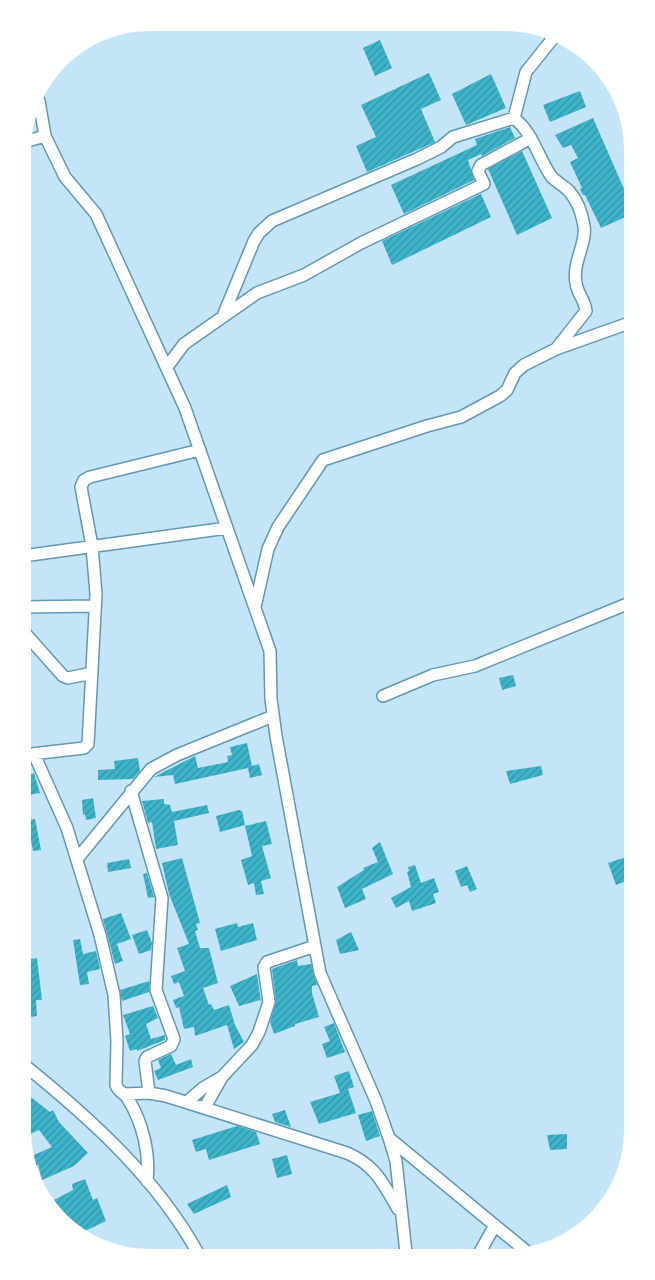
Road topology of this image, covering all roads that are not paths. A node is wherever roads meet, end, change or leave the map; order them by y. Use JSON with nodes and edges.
{"nodes":[{"id":1,"x":551,"y":41,"type":"edge"},
{"id":2,"x":40,"y":105,"type":"edge"},
{"id":3,"x":514,"y":118,"type":"junction"},
{"id":4,"x":45,"y":136,"type":"junction"},
{"id":5,"x":531,"y":138,"type":"junction"},
{"id":6,"x":32,"y":140,"type":"edge"},
{"id":7,"x":222,"y":316,"type":"junction"},
{"id":8,"x":624,"y":325,"type":"edge"},
{"id":9,"x":556,"y":349,"type":"junction"},
{"id":10,"x":167,"y":367,"type":"junction"},
{"id":11,"x":200,"y":450,"type":"junction"},
{"id":12,"x":227,"y":528,"type":"junction"},
{"id":13,"x":92,"y":546,"type":"junction"},
{"id":14,"x":31,"y":555,"type":"edge"},
{"id":15,"x":624,"y":605,"type":"edge"},
{"id":16,"x":95,"y":606,"type":"junction"},
{"id":17,"x":31,"y":607,"type":"edge"},
{"id":18,"x":255,"y":607,"type":"junction"},
{"id":19,"x":31,"y":640,"type":"edge"},
{"id":20,"x":92,"y":673,"type":"junction"},
{"id":21,"x":384,"y":696,"type":"dead end"},
{"id":22,"x":273,"y":716,"type":"junction"},
{"id":23,"x":31,"y":755,"type":"edge"},
{"id":24,"x":31,"y":760,"type":"edge"},
{"id":25,"x":131,"y":790,"type":"junction"},
{"id":26,"x":77,"y":859,"type":"junction"},
{"id":27,"x":315,"y":946,"type":"junction"},
{"id":28,"x":31,"y":1071,"type":"edge"},
{"id":29,"x":222,"y":1077,"type":"junction"},
{"id":30,"x":149,"y":1093,"type":"junction"},
{"id":31,"x":124,"y":1094,"type":"junction"},
{"id":32,"x":187,"y":1102,"type":"junction"},
{"id":33,"x":205,"y":1107,"type":"junction"},
{"id":34,"x":389,"y":1138,"type":"junction"},
{"id":35,"x":147,"y":1181,"type":"junction"},
{"id":36,"x":400,"y":1213,"type":"junction"},
{"id":37,"x":495,"y":1225,"type":"junction"},
{"id":38,"x":522,"y":1248,"type":"edge"},
{"id":39,"x":194,"y":1249,"type":"edge"},
{"id":40,"x":405,"y":1249,"type":"edge"},
{"id":41,"x":482,"y":1249,"type":"edge"}],
"edges":[{"from":1,"to":3,"type":"street"},
{"from":2,"to":4,"type":"street"},
{"from":3,"to":5,"type":"street"},
{"from":3,"to":7,"type":"street"},
{"from":4,"to":6,"type":"street"},
{"from":4,"to":10,"type":"street"},
{"from":5,"to":7,"type":"street"},
{"from":5,"to":9,"type":"street"},
{"from":7,"to":10,"type":"street"},
{"from":8,"to":9,"type":"street"},
{"from":9,"to":18,"type":"street"},
{"from":10,"to":11,"type":"street"},
{"from":11,"to":12,"type":"street"},
{"from":11,"to":13,"type":"street"},
{"from":12,"to":13,"type":"street"},
{"from":12,"to":18,"type":"street"},
{"from":13,"to":14,"type":"street"},
{"from":13,"to":16,"type":"street"},
{"from":15,"to":21,"type":"street"},
{"from":16,"to":17,"type":"street"},
{"from":16,"to":20,"type":"street"},
{"from":18,"to":22,"type":"street"},
{"from":19,"to":20,"type":"street"},
{"from":20,"to":23,"type":"street"},
{"from":22,"to":25,"type":"street"},
{"from":22,"to":27,"type":"street"},
{"from":24,"to":26,"type":"street"},
{"from":25,"to":26,"type":"street"},
{"from":25,"to":30,"type":"street"},
{"from":26,"to":31,"type":"street"},
{"from":27,"to":29,"type":"street"},
{"from":27,"to":34,"type":"street"},
{"from":28,"to":35,"type":"street"},
{"from":29,"to":32,"type":"street"},
{"from":29,"to":33,"type":"street"},
{"from":30,"to":31,"type":"street"},
{"from":30,"to":32,"type":"street"},
{"from":31,"to":35,"type":"street"},
{"from":32,"to":33,"type":"street"},
{"from":33,"to":36,"type":"street"},
{"from":34,"to":36,"type":"street"},
{"from":34,"to":37,"type":"street"},
{"from":35,"to":39,"type":"street"},
{"from":36,"to":40,"type":"street"},
{"from":37,"to":38,"type":"street"},
{"from":37,"to":41,"type":"street"}]}
